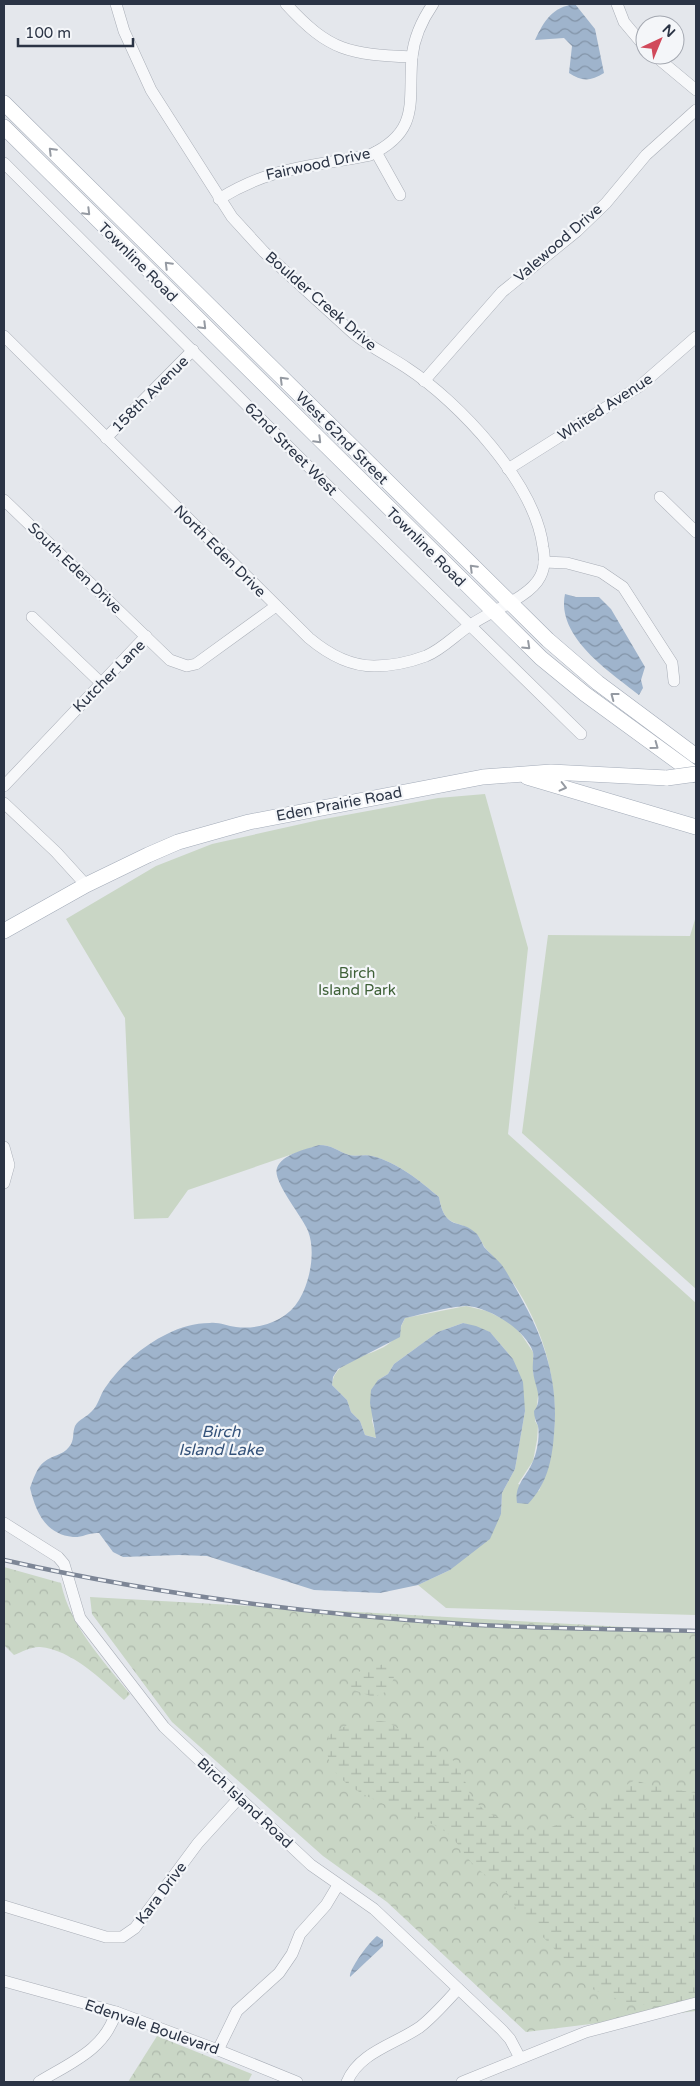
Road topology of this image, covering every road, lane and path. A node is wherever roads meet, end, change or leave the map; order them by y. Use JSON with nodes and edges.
{"nodes":[{"id":1,"x":116,"y":4,"type":"edge"},
{"id":2,"x":286,"y":4,"type":"edge"},
{"id":3,"x":433,"y":4,"type":"edge"},
{"id":4,"x":617,"y":4,"type":"edge"},
{"id":5,"x":635,"y":35,"type":"edge"},
{"id":6,"x":412,"y":57,"type":"junction"},
{"id":7,"x":666,"y":65,"type":"edge"},
{"id":8,"x":696,"y":90,"type":"edge"},
{"id":9,"x":4,"y":103,"type":"edge"},
{"id":10,"x":696,"y":110,"type":"edge"},
{"id":11,"x":4,"y":127,"type":"edge"},
{"id":12,"x":376,"y":152,"type":"junction"},
{"id":13,"x":4,"y":163,"type":"edge"},
{"id":14,"x":400,"y":196,"type":"dead end"},
{"id":15,"x":219,"y":199,"type":"junction"},
{"id":16,"x":4,"y":336,"type":"edge"},
{"id":17,"x":696,"y":337,"type":"edge"},
{"id":18,"x":193,"y":350,"type":"junction"},
{"id":19,"x":424,"y":381,"type":"junction"},
{"id":20,"x":106,"y":438,"type":"junction"},
{"id":21,"x":508,"y":469,"type":"junction"},
{"id":22,"x":660,"y":497,"type":"dead end"},
{"id":23,"x":4,"y":500,"type":"edge"},
{"id":24,"x":696,"y":532,"type":"edge"},
{"id":25,"x":544,"y":562,"type":"junction"},
{"id":26,"x":508,"y":602,"type":"junction"},
{"id":27,"x":276,"y":606,"type":"junction"},
{"id":28,"x":492,"y":612,"type":"junction"},
{"id":29,"x":32,"y":617,"type":"dead end"},
{"id":30,"x":470,"y":625,"type":"junction"},
{"id":31,"x":146,"y":636,"type":"junction"},
{"id":32,"x":674,"y":681,"type":"dead end"},
{"id":33,"x":101,"y":683,"type":"junction"},
{"id":34,"x":581,"y":734,"type":"dead end"},
{"id":35,"x":696,"y":756,"type":"edge"},
{"id":36,"x":516,"y":774,"type":"junction"},
{"id":37,"x":696,"y":775,"type":"edge"},
{"id":38,"x":4,"y":786,"type":"edge"},
{"id":39,"x":4,"y":804,"type":"edge"},
{"id":40,"x":696,"y":827,"type":"edge"},
{"id":41,"x":86,"y":885,"type":"junction"},
{"id":42,"x":4,"y":931,"type":"edge"},
{"id":43,"x":4,"y":1147,"type":"edge"},
{"id":44,"x":4,"y":1183,"type":"edge"},
{"id":45,"x":4,"y":1523,"type":"edge"},
{"id":46,"x":239,"y":1798,"type":"junction"},
{"id":47,"x":338,"y":1885,"type":"junction"},
{"id":48,"x":4,"y":1906,"type":"edge"},
{"id":49,"x":4,"y":1981,"type":"edge"},
{"id":50,"x":458,"y":1989,"type":"junction"},
{"id":51,"x":696,"y":2002,"type":"edge"},
{"id":52,"x":116,"y":2012,"type":"junction"},
{"id":53,"x":218,"y":2050,"type":"junction"},
{"id":54,"x":520,"y":2058,"type":"junction"},
{"id":55,"x":39,"y":2082,"type":"edge"},
{"id":56,"x":297,"y":2082,"type":"edge"},
{"id":57,"x":347,"y":2082,"type":"edge"},
{"id":58,"x":462,"y":2082,"type":"edge"}],
"edges":[{"from":1,"to":15,"type":"street","name":"Boulder Creek Drive"},
{"from":2,"to":6,"type":"street"},
{"from":3,"to":6,"type":"street","name":"Fairwood Drive"},
{"from":4,"to":5,"type":"street"},
{"from":6,"to":12,"type":"street","name":"Fairwood Drive"},
{"from":7,"to":8,"type":"street"},
{"from":26,"to":9,"type":"main road","name":"West 62nd Street","one_way":true},
{"from":10,"to":19,"type":"street","name":"Valewood Drive"},
{"from":11,"to":28,"type":"main road","name":"Townline Road","one_way":true},
{"from":12,"to":14,"type":"street"},
{"from":12,"to":15,"type":"street","name":"Fairwood Drive"},
{"from":13,"to":18,"type":"street","name":"62nd Street West"},
{"from":15,"to":19,"type":"street","name":"Boulder Creek Drive"},
{"from":16,"to":20,"type":"street","name":"North Eden Drive"},
{"from":17,"to":21,"type":"street","name":"Whited Avenue"},
{"from":18,"to":20,"type":"street","name":"158th Avenue"},
{"from":18,"to":30,"type":"street","name":"62nd Street West"},
{"from":19,"to":21,"type":"street","name":"Boulder Creek Drive"},
{"from":20,"to":27,"type":"street","name":"North Eden Drive"},
{"from":21,"to":25,"type":"street","name":"Boulder Creek Drive"},
{"from":22,"to":24,"type":"street"},
{"from":23,"to":31,"type":"street","name":"South Eden Drive"},
{"from":25,"to":26,"type":"street"},
{"from":25,"to":32,"type":"street"},
{"from":26,"to":28,"type":"street"},
{"from":35,"to":26,"type":"main road","name":"West 62nd Street","one_way":true},
{"from":27,"to":30,"type":"street","name":"North Eden Drive"},
{"from":27,"to":31,"type":"street","name":"Kutcher Lane"},
{"from":28,"to":30,"type":"street"},
{"from":28,"to":37,"type":"main road","name":"Townline Road","one_way":true},
{"from":29,"to":33,"type":"street"},
{"from":30,"to":34,"type":"street","name":"62nd Street West"},
{"from":31,"to":33,"type":"street","name":"Kutcher Lane"},
{"from":33,"to":38,"type":"street","name":"Kutcher Lane"},
{"from":36,"to":37,"type":"main road","name":"Eden Prairie Road","bridge":true},
{"from":36,"to":40,"type":"main road","one_way":true},
{"from":36,"to":41,"type":"main road","name":"Eden Prairie Road"},
{"from":39,"to":41,"type":"street"},
{"from":41,"to":42,"type":"main road","name":"Eden Prairie Road"},
{"from":43,"to":44,"type":"street"},
{"from":45,"to":46,"type":"street","name":"Birch Island Road"},
{"from":46,"to":47,"type":"street","name":"Birch Island Road"},
{"from":46,"to":48,"type":"street","name":"Kara Drive"},
{"from":47,"to":50,"type":"street","name":"Birch Island Road"},
{"from":47,"to":53,"type":"street"},
{"from":49,"to":52,"type":"street","name":"Edenvale Boulevard"},
{"from":50,"to":54,"type":"street","name":"Birch Island Road"},
{"from":50,"to":57,"type":"street"},
{"from":51,"to":54,"type":"street"},
{"from":52,"to":53,"type":"street","name":"Edenvale Boulevard"},
{"from":52,"to":55,"type":"street"},
{"from":53,"to":56,"type":"street","name":"Edenvale Boulevard"},
{"from":54,"to":58,"type":"street"}]}
